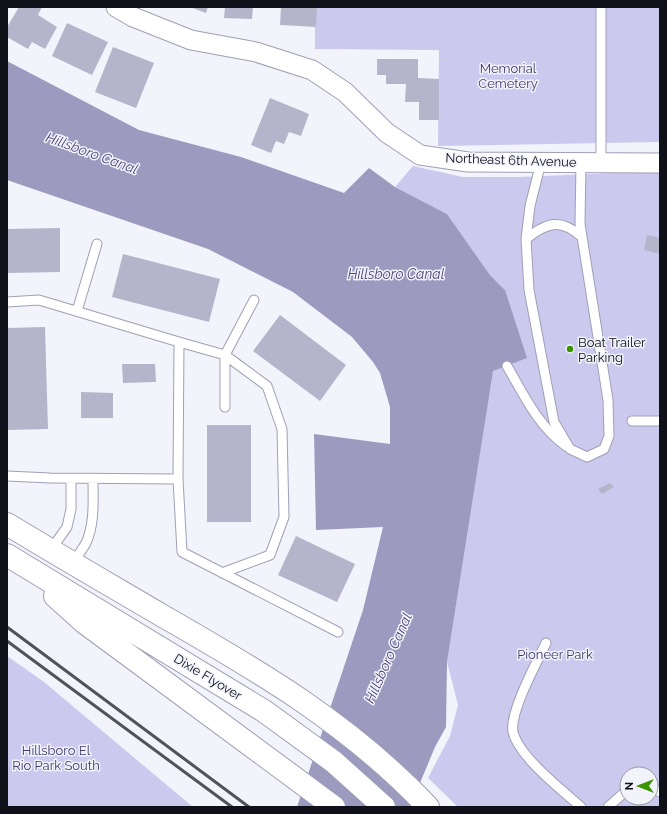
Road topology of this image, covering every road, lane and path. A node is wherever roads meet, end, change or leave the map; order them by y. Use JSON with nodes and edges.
{"nodes":[{"id":1,"x":116,"y":7,"type":"edge"},
{"id":2,"x":602,"y":7,"type":"edge"},
{"id":3,"x":541,"y":162,"type":"junction"},
{"id":4,"x":581,"y":163,"type":"junction"},
{"id":5,"x":602,"y":163,"type":"junction"},
{"id":6,"x":660,"y":163,"type":"edge"},
{"id":7,"x":582,"y":237,"type":"junction"},
{"id":8,"x":526,"y":239,"type":"junction"},
{"id":9,"x":97,"y":244,"type":"dead end"},
{"id":10,"x":254,"y":300,"type":"dead end"},
{"id":11,"x":7,"y":302,"type":"edge"},
{"id":12,"x":77,"y":311,"type":"junction"},
{"id":13,"x":179,"y":342,"type":"junction"},
{"id":14,"x":225,"y":355,"type":"junction"},
{"id":15,"x":507,"y":366,"type":"dead end"},
{"id":16,"x":225,"y":407,"type":"dead end"},
{"id":17,"x":632,"y":421,"type":"dead end"},
{"id":18,"x":660,"y":421,"type":"edge"},
{"id":19,"x":570,"y":449,"type":"junction"},
{"id":20,"x":7,"y":476,"type":"edge"},
{"id":21,"x":71,"y":479,"type":"junction"},
{"id":22,"x":93,"y":479,"type":"junction"},
{"id":23,"x":178,"y":479,"type":"junction"},
{"id":24,"x":7,"y":524,"type":"edge"},
{"id":25,"x":50,"y":551,"type":"junction"},
{"id":26,"x":14,"y":559,"type":"edge"},
{"id":27,"x":72,"y":564,"type":"junction"},
{"id":28,"x":222,"y":573,"type":"junction"},
{"id":29,"x":338,"y":632,"type":"dead end"},
{"id":30,"x":546,"y":643,"type":"dead end"},
{"id":31,"x":619,"y":797,"type":"edge"},
{"id":32,"x":334,"y":807,"type":"edge"},
{"id":33,"x":384,"y":807,"type":"edge"},
{"id":34,"x":428,"y":807,"type":"edge"},
{"id":35,"x":581,"y":807,"type":"edge"},
{"id":36,"x":608,"y":807,"type":"edge"}],
"edges":[{"from":1,"to":3,"type":"street","name":"Northeast 6th Avenue"},
{"from":2,"to":5,"type":"lane"},
{"from":3,"to":4,"type":"street","name":"Northeast 6th Avenue"},
{"from":3,"to":8,"type":"lane"},
{"from":4,"to":5,"type":"street","name":"Northeast 6th Avenue"},
{"from":4,"to":7,"type":"lane"},
{"from":5,"to":6,"type":"street","name":"Northeast 6th Avenue"},
{"from":7,"to":8,"type":"lane"},
{"from":7,"to":19,"type":"lane"},
{"from":8,"to":19,"type":"lane"},
{"from":9,"to":12,"type":"lane"},
{"from":10,"to":14,"type":"lane"},
{"from":11,"to":12,"type":"lane"},
{"from":12,"to":13,"type":"lane"},
{"from":13,"to":14,"type":"lane"},
{"from":13,"to":23,"type":"lane"},
{"from":14,"to":16,"type":"lane"},
{"from":14,"to":28,"type":"lane"},
{"from":15,"to":19,"type":"lane"},
{"from":17,"to":18,"type":"lane"},
{"from":20,"to":21,"type":"lane"},
{"from":21,"to":22,"type":"lane"},
{"from":21,"to":25,"type":"lane"},
{"from":22,"to":23,"type":"lane"},
{"from":22,"to":27,"type":"lane"},
{"from":23,"to":28,"type":"lane"},
{"from":24,"to":25,"type":"main road"},
{"from":25,"to":27,"type":"main road"},
{"from":26,"to":27,"type":"main road"},
{"from":26,"to":32,"type":"main road"},
{"from":26,"to":33,"type":"main road","name":"Dixie Flyover"},
{"from":27,"to":34,"type":"main road"},
{"from":28,"to":29,"type":"lane"},
{"from":30,"to":35,"type":"lane"},
{"from":31,"to":36,"type":"lane"}]}
